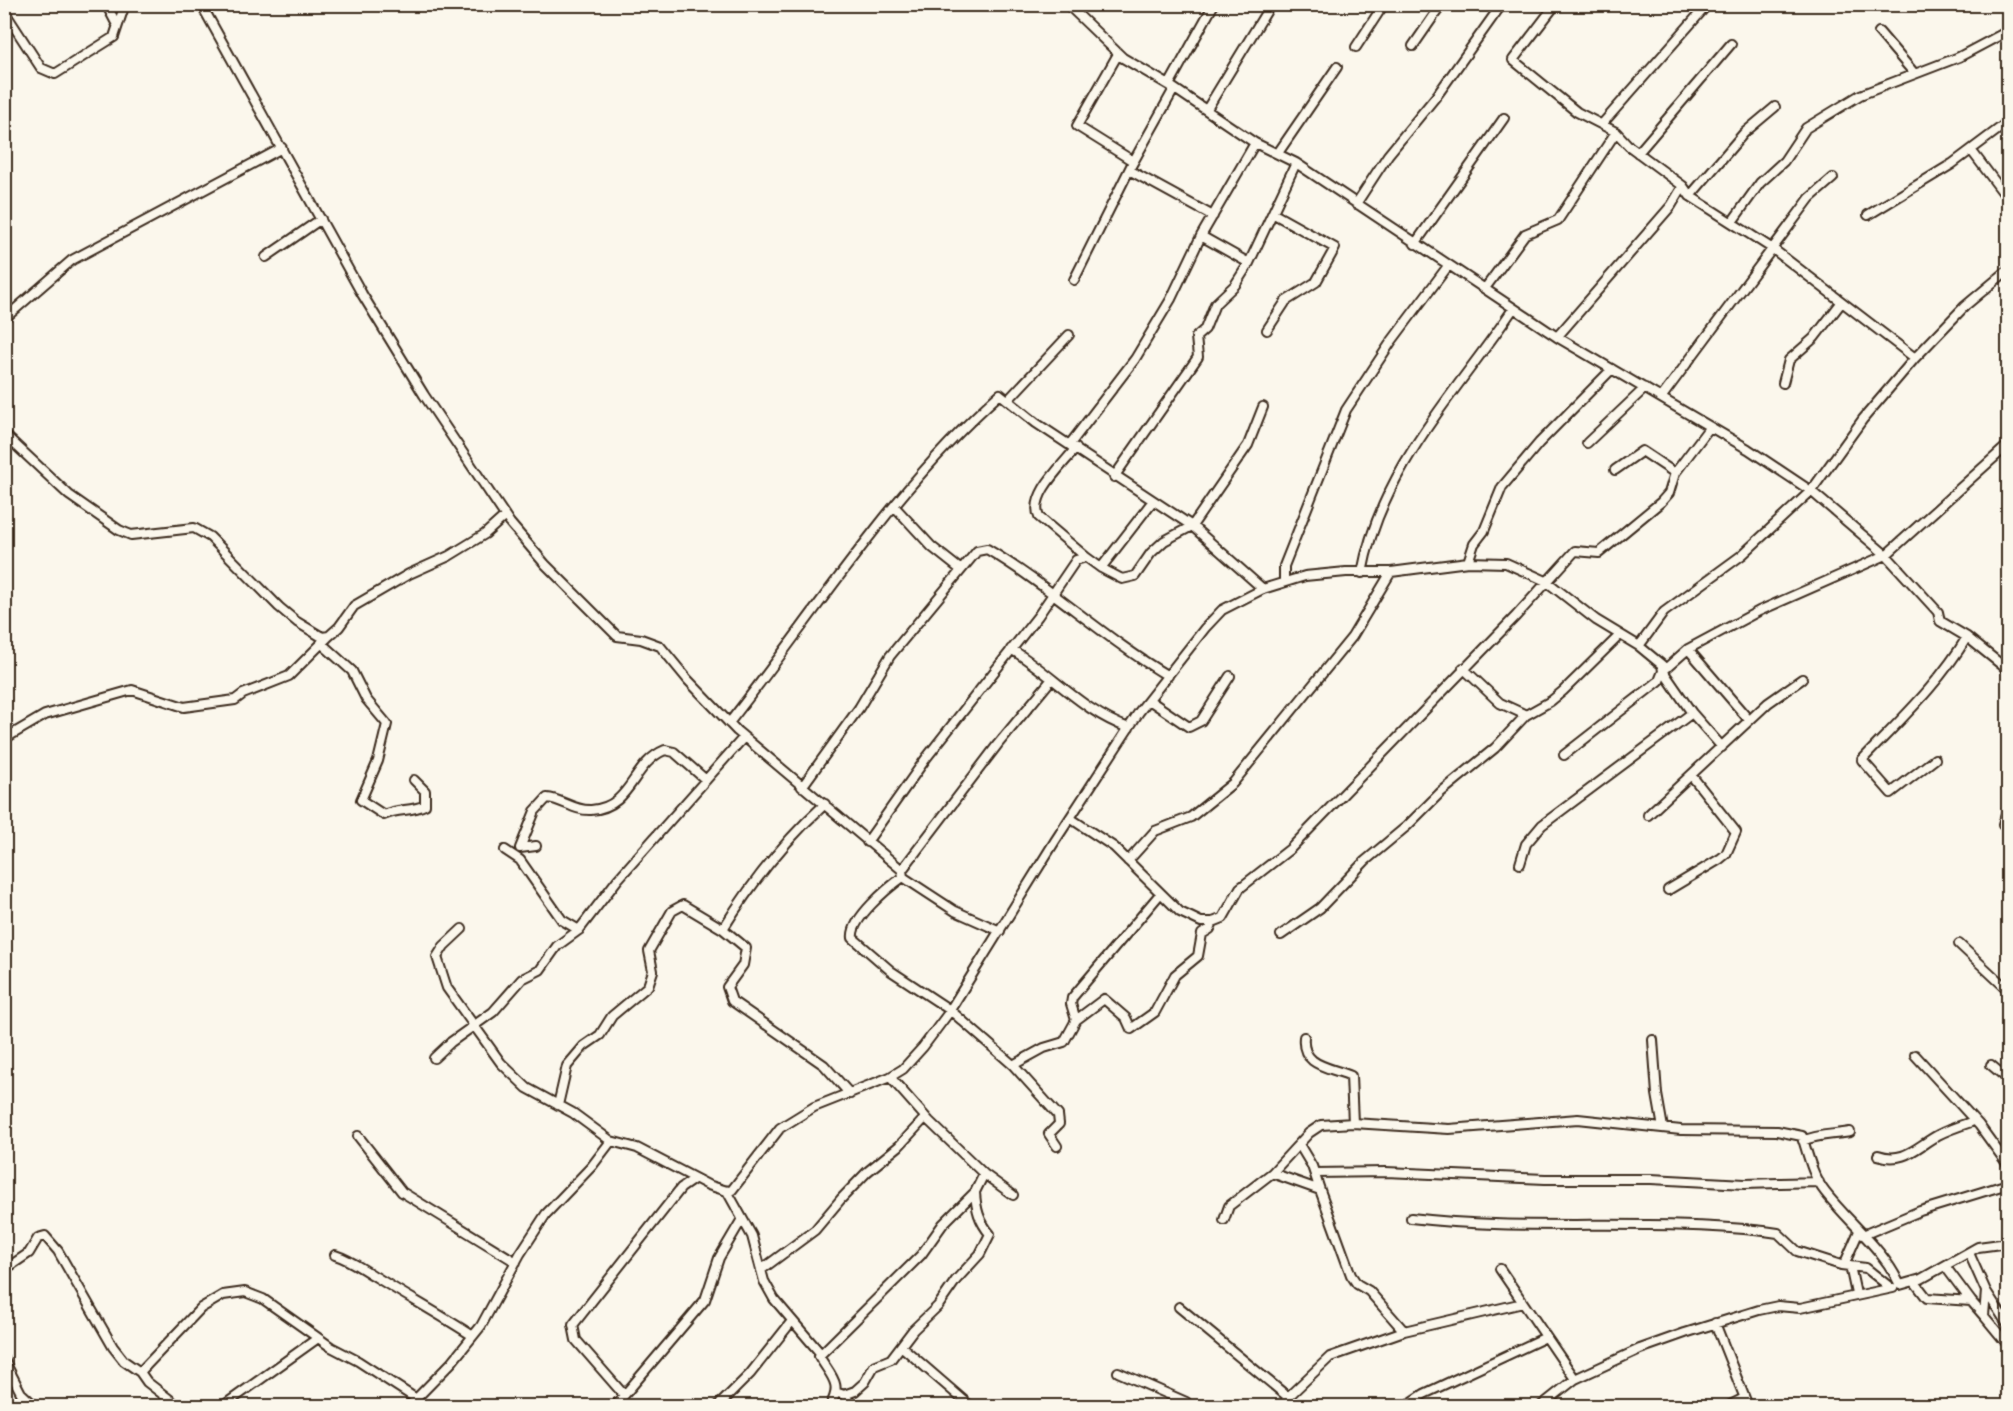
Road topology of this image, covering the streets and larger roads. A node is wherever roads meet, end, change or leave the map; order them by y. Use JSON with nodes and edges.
{"nodes":[{"id":1,"x":106,"y":4,"type":"edge"},
{"id":2,"x":125,"y":4,"type":"edge"},
{"id":3,"x":201,"y":4,"type":"edge"},
{"id":4,"x":1067,"y":4,"type":"edge"},
{"id":5,"x":1214,"y":4,"type":"edge"},
{"id":6,"x":1271,"y":4,"type":"edge"},
{"id":7,"x":1384,"y":4,"type":"edge"},
{"id":8,"x":1442,"y":4,"type":"edge"},
{"id":9,"x":1502,"y":4,"type":"edge"},
{"id":10,"x":1556,"y":4,"type":"edge"},
{"id":11,"x":1708,"y":4,"type":"edge"},
{"id":12,"x":4,"y":11,"type":"edge"},
{"id":13,"x":117,"y":25,"type":"junction"},
{"id":14,"x":2008,"y":31,"type":"edge"},
{"id":15,"x":1879,"y":32,"type":"dead end"},
{"id":16,"x":1731,"y":44,"type":"dead end"},
{"id":17,"x":1413,"y":46,"type":"dead end"},
{"id":18,"x":1356,"y":47,"type":"dead end"},
{"id":19,"x":1118,"y":54,"type":"junction"},
{"id":20,"x":1337,"y":67,"type":"dead end"},
{"id":21,"x":1914,"y":73,"type":"junction"},
{"id":22,"x":1172,"y":87,"type":"junction"},
{"id":23,"x":1775,"y":107,"type":"dead end"},
{"id":24,"x":1207,"y":109,"type":"junction"},
{"id":25,"x":1504,"y":118,"type":"dead end"},
{"id":26,"x":2008,"y":122,"type":"edge"},
{"id":27,"x":1603,"y":123,"type":"junction"},
{"id":28,"x":1616,"y":132,"type":"junction"},
{"id":29,"x":1255,"y":143,"type":"junction"},
{"id":30,"x":282,"y":148,"type":"junction"},
{"id":31,"x":1971,"y":150,"type":"junction"},
{"id":32,"x":1278,"y":153,"type":"junction"},
{"id":33,"x":1638,"y":153,"type":"junction"},
{"id":34,"x":1133,"y":161,"type":"junction"},
{"id":35,"x":1296,"y":163,"type":"junction"},
{"id":36,"x":1129,"y":170,"type":"junction"},
{"id":37,"x":1833,"y":178,"type":"dead end"},
{"id":38,"x":1683,"y":186,"type":"junction"},
{"id":39,"x":1690,"y":196,"type":"junction"},
{"id":40,"x":2008,"y":199,"type":"edge"},
{"id":41,"x":1356,"y":204,"type":"junction"},
{"id":42,"x":1274,"y":214,"type":"junction"},
{"id":43,"x":1868,"y":215,"type":"dead end"},
{"id":44,"x":1212,"y":216,"type":"junction"},
{"id":45,"x":321,"y":219,"type":"junction"},
{"id":46,"x":1732,"y":222,"type":"junction"},
{"id":47,"x":1201,"y":236,"type":"junction"},
{"id":48,"x":1415,"y":244,"type":"junction"},
{"id":49,"x":1773,"y":249,"type":"junction"},
{"id":50,"x":266,"y":257,"type":"dead end"},
{"id":51,"x":1249,"y":263,"type":"junction"},
{"id":52,"x":1448,"y":266,"type":"junction"},
{"id":53,"x":2008,"y":270,"type":"edge"},
{"id":54,"x":1074,"y":279,"type":"dead end"},
{"id":55,"x":1486,"y":287,"type":"junction"},
{"id":56,"x":1841,"y":303,"type":"junction"},
{"id":57,"x":1513,"y":309,"type":"junction"},
{"id":58,"x":4,"y":319,"type":"edge"},
{"id":59,"x":1267,"y":330,"type":"dead end"},
{"id":60,"x":1069,"y":335,"type":"dead end"},
{"id":61,"x":1557,"y":336,"type":"junction"},
{"id":62,"x":1915,"y":358,"type":"junction"},
{"id":63,"x":1612,"y":369,"type":"junction"},
{"id":64,"x":1783,"y":383,"type":"dead end"},
{"id":65,"x":1645,"y":388,"type":"junction"},
{"id":66,"x":1662,"y":398,"type":"junction"},
{"id":67,"x":1009,"y":399,"type":"junction"},
{"id":68,"x":1263,"y":407,"type":"dead end"},
{"id":69,"x":1709,"y":428,"type":"junction"},
{"id":70,"x":4,"y":434,"type":"edge"},
{"id":71,"x":1587,"y":443,"type":"dead end"},
{"id":72,"x":2008,"y":445,"type":"edge"},
{"id":73,"x":1073,"y":446,"type":"junction"},
{"id":74,"x":1615,"y":470,"type":"dead end"},
{"id":75,"x":1675,"y":473,"type":"junction"},
{"id":76,"x":1114,"y":477,"type":"junction"},
{"id":77,"x":1810,"y":490,"type":"junction"},
{"id":78,"x":1152,"y":502,"type":"junction"},
{"id":79,"x":894,"y":506,"type":"junction"},
{"id":80,"x":505,"y":516,"type":"junction"},
{"id":81,"x":1192,"y":526,"type":"junction"},
{"id":82,"x":1886,"y":555,"type":"junction"},
{"id":83,"x":1086,"y":557,"type":"junction"},
{"id":84,"x":1468,"y":562,"type":"junction"},
{"id":85,"x":1101,"y":568,"type":"junction"},
{"id":86,"x":961,"y":570,"type":"junction"},
{"id":87,"x":1391,"y":572,"type":"junction"},
{"id":88,"x":1362,"y":573,"type":"junction"},
{"id":89,"x":1546,"y":581,"type":"junction"},
{"id":90,"x":1284,"y":582,"type":"junction"},
{"id":91,"x":1263,"y":589,"type":"junction"},
{"id":92,"x":1054,"y":592,"type":"junction"},
{"id":93,"x":329,"y":636,"type":"junction"},
{"id":94,"x":1620,"y":636,"type":"junction"},
{"id":95,"x":1967,"y":637,"type":"junction"},
{"id":96,"x":321,"y":643,"type":"junction"},
{"id":97,"x":1639,"y":646,"type":"junction"},
{"id":98,"x":1011,"y":649,"type":"junction"},
{"id":99,"x":1688,"y":649,"type":"junction"},
{"id":100,"x":1463,"y":668,"type":"junction"},
{"id":101,"x":2008,"y":670,"type":"edge"},
{"id":102,"x":1663,"y":671,"type":"junction"},
{"id":103,"x":1168,"y":676,"type":"junction"},
{"id":104,"x":1230,"y":676,"type":"dead end"},
{"id":105,"x":1052,"y":679,"type":"junction"},
{"id":106,"x":1802,"y":679,"type":"dead end"},
{"id":107,"x":1149,"y":700,"type":"junction"},
{"id":108,"x":1692,"y":713,"type":"junction"},
{"id":109,"x":1526,"y":715,"type":"junction"},
{"id":110,"x":1749,"y":720,"type":"junction"},
{"id":111,"x":729,"y":723,"type":"junction"},
{"id":112,"x":1129,"y":728,"type":"junction"},
{"id":113,"x":744,"y":737,"type":"junction"},
{"id":114,"x":4,"y":739,"type":"edge"},
{"id":115,"x":1722,"y":747,"type":"junction"},
{"id":116,"x":1564,"y":754,"type":"dead end"},
{"id":117,"x":1935,"y":759,"type":"dead end"},
{"id":118,"x":1691,"y":775,"type":"junction"},
{"id":119,"x":414,"y":780,"type":"dead end"},
{"id":120,"x":706,"y":780,"type":"junction"},
{"id":121,"x":802,"y":787,"type":"junction"},
{"id":122,"x":825,"y":804,"type":"junction"},
{"id":123,"x":2008,"y":807,"type":"edge"},
{"id":124,"x":1648,"y":815,"type":"dead end"},
{"id":125,"x":1070,"y":818,"type":"junction"},
{"id":126,"x":2003,"y":825,"type":"dead end"},
{"id":127,"x":867,"y":842,"type":"junction"},
{"id":128,"x":536,"y":846,"type":"dead end"},
{"id":129,"x":505,"y":850,"type":"dead end"},
{"id":130,"x":1128,"y":861,"type":"junction"},
{"id":131,"x":1520,"y":864,"type":"dead end"},
{"id":132,"x":903,"y":874,"type":"junction"},
{"id":133,"x":1668,"y":890,"type":"dead end"},
{"id":134,"x":1160,"y":894,"type":"junction"},
{"id":135,"x":1213,"y":922,"type":"junction"},
{"id":136,"x":462,"y":929,"type":"dead end"},
{"id":137,"x":723,"y":929,"type":"junction"},
{"id":138,"x":579,"y":930,"type":"junction"},
{"id":139,"x":1000,"y":931,"type":"junction"},
{"id":140,"x":1281,"y":935,"type":"dead end"},
{"id":141,"x":1959,"y":944,"type":"dead end"},
{"id":142,"x":2008,"y":990,"type":"edge"},
{"id":143,"x":950,"y":1010,"type":"junction"},
{"id":144,"x":1076,"y":1020,"type":"junction"},
{"id":145,"x":475,"y":1024,"type":"junction"},
{"id":146,"x":1304,"y":1037,"type":"dead end"},
{"id":147,"x":1653,"y":1040,"type":"dead end"},
{"id":148,"x":1915,"y":1055,"type":"dead end"},
{"id":149,"x":434,"y":1058,"type":"dead end"},
{"id":150,"x":1013,"y":1065,"type":"junction"},
{"id":151,"x":1991,"y":1065,"type":"dead end"},
{"id":152,"x":2008,"y":1076,"type":"edge"},
{"id":153,"x":890,"y":1077,"type":"junction"},
{"id":154,"x":850,"y":1094,"type":"junction"},
{"id":155,"x":558,"y":1105,"type":"junction"},
{"id":156,"x":925,"y":1118,"type":"junction"},
{"id":157,"x":1974,"y":1121,"type":"junction"},
{"id":158,"x":1353,"y":1123,"type":"junction"},
{"id":159,"x":1663,"y":1128,"type":"junction"},
{"id":160,"x":1851,"y":1132,"type":"dead end"},
{"id":161,"x":358,"y":1136,"type":"dead end"},
{"id":162,"x":611,"y":1141,"type":"junction"},
{"id":163,"x":1803,"y":1141,"type":"junction"},
{"id":164,"x":1057,"y":1146,"type":"dead end"},
{"id":165,"x":1300,"y":1146,"type":"junction"},
{"id":166,"x":1878,"y":1155,"type":"dead end"},
{"id":167,"x":2008,"y":1165,"type":"edge"},
{"id":168,"x":1272,"y":1173,"type":"junction"},
{"id":169,"x":1315,"y":1173,"type":"junction"},
{"id":170,"x":984,"y":1174,"type":"junction"},
{"id":171,"x":694,"y":1179,"type":"junction"},
{"id":172,"x":1819,"y":1182,"type":"junction"},
{"id":173,"x":2008,"y":1184,"type":"edge"},
{"id":174,"x":1320,"y":1190,"type":"junction"},
{"id":175,"x":727,"y":1191,"type":"junction"},
{"id":176,"x":975,"y":1192,"type":"junction"},
{"id":177,"x":1013,"y":1195,"type":"dead end"},
{"id":178,"x":1411,"y":1218,"type":"dead end"},
{"id":179,"x":742,"y":1219,"type":"junction"},
{"id":180,"x":1224,"y":1220,"type":"dead end"},
{"id":181,"x":1861,"y":1233,"type":"junction"},
{"id":182,"x":2008,"y":1243,"type":"edge"},
{"id":183,"x":1969,"y":1253,"type":"junction"},
{"id":184,"x":335,"y":1255,"type":"dead end"},
{"id":185,"x":516,"y":1262,"type":"junction"},
{"id":186,"x":1847,"y":1266,"type":"junction"},
{"id":187,"x":1946,"y":1266,"type":"junction"},
{"id":188,"x":1500,"y":1269,"type":"dead end"},
{"id":189,"x":4,"y":1270,"type":"edge"},
{"id":190,"x":761,"y":1270,"type":"junction"},
{"id":191,"x":1914,"y":1281,"type":"junction"},
{"id":192,"x":1900,"y":1285,"type":"junction"},
{"id":193,"x":1891,"y":1288,"type":"junction"},
{"id":194,"x":1986,"y":1291,"type":"junction"},
{"id":195,"x":1856,"y":1294,"type":"junction"},
{"id":196,"x":1971,"y":1301,"type":"junction"},
{"id":197,"x":1523,"y":1303,"type":"junction"},
{"id":198,"x":1179,"y":1307,"type":"dead end"},
{"id":199,"x":1984,"y":1316,"type":"junction"},
{"id":200,"x":792,"y":1322,"type":"junction"},
{"id":201,"x":1715,"y":1323,"type":"junction"},
{"id":202,"x":2008,"y":1325,"type":"edge"},
{"id":203,"x":1404,"y":1331,"type":"junction"},
{"id":204,"x":473,"y":1336,"type":"junction"},
{"id":205,"x":1546,"y":1337,"type":"junction"},
{"id":206,"x":318,"y":1338,"type":"junction"},
{"id":207,"x":2008,"y":1345,"type":"edge"},
{"id":208,"x":901,"y":1346,"type":"junction"},
{"id":209,"x":821,"y":1354,"type":"junction"},
{"id":210,"x":4,"y":1360,"type":"edge"},
{"id":211,"x":140,"y":1372,"type":"junction"},
{"id":212,"x":1118,"y":1372,"type":"dead end"},
{"id":213,"x":1575,"y":1379,"type":"junction"},
{"id":214,"x":841,"y":1394,"type":"junction"},
{"id":215,"x":624,"y":1395,"type":"junction"},
{"id":216,"x":1288,"y":1397,"type":"junction"},
{"id":217,"x":415,"y":1398,"type":"junction"},
{"id":218,"x":1744,"y":1398,"type":"junction"},
{"id":219,"x":968,"y":1404,"type":"dead end"},
{"id":220,"x":35,"y":1407,"type":"edge"},
{"id":221,"x":178,"y":1407,"type":"edge"},
{"id":222,"x":223,"y":1407,"type":"edge"},
{"id":223,"x":409,"y":1407,"type":"edge"},
{"id":224,"x":615,"y":1407,"type":"edge"},
{"id":225,"x":718,"y":1407,"type":"edge"},
{"id":226,"x":830,"y":1407,"type":"edge"},
{"id":227,"x":853,"y":1407,"type":"edge"},
{"id":228,"x":1184,"y":1407,"type":"edge"},
{"id":229,"x":1282,"y":1407,"type":"edge"},
{"id":230,"x":1406,"y":1407,"type":"edge"},
{"id":231,"x":1541,"y":1407,"type":"edge"},
{"id":232,"x":1728,"y":1407,"type":"edge"},
{"id":233,"x":1748,"y":1407,"type":"edge"}],
"edges":[{"from":1,"to":13,"type":"street"},
{"from":2,"to":13,"type":"street"},
{"from":3,"to":30,"type":"street"},
{"from":4,"to":19,"type":"street"},
{"from":5,"to":22,"type":"street"},
{"from":6,"to":24,"type":"street"},
{"from":7,"to":18,"type":"street"},
{"from":8,"to":17,"type":"street"},
{"from":9,"to":41,"type":"street"},
{"from":10,"to":27,"type":"street"},
{"from":11,"to":27,"type":"street"},
{"from":12,"to":13,"type":"street"},
{"from":14,"to":21,"type":"street"},
{"from":15,"to":21,"type":"street"},
{"from":16,"to":33,"type":"street"},
{"from":19,"to":22,"type":"street"},
{"from":19,"to":34,"type":"street"},
{"from":20,"to":32,"type":"street"},
{"from":21,"to":46,"type":"street"},
{"from":22,"to":24,"type":"street"},
{"from":22,"to":34,"type":"street"},
{"from":23,"to":39,"type":"street"},
{"from":24,"to":29,"type":"street"},
{"from":25,"to":48,"type":"street"},
{"from":26,"to":31,"type":"street"},
{"from":27,"to":28,"type":"street"},
{"from":28,"to":33,"type":"street"},
{"from":28,"to":55,"type":"street"},
{"from":29,"to":32,"type":"street"},
{"from":29,"to":44,"type":"street"},
{"from":30,"to":45,"type":"street"},
{"from":30,"to":58,"type":"street"},
{"from":31,"to":40,"type":"street"},
{"from":31,"to":43,"type":"street"},
{"from":32,"to":35,"type":"street"},
{"from":33,"to":38,"type":"street"},
{"from":34,"to":36,"type":"street"},
{"from":35,"to":41,"type":"street"},
{"from":35,"to":42,"type":"street"},
{"from":36,"to":44,"type":"street"},
{"from":36,"to":54,"type":"street"},
{"from":37,"to":49,"type":"street"},
{"from":38,"to":39,"type":"street"},
{"from":38,"to":61,"type":"street"},
{"from":39,"to":46,"type":"street"},
{"from":41,"to":48,"type":"street"},
{"from":42,"to":51,"type":"street"},
{"from":42,"to":59,"type":"street"},
{"from":44,"to":47,"type":"street"},
{"from":45,"to":50,"type":"street"},
{"from":45,"to":80,"type":"street"},
{"from":46,"to":49,"type":"street"},
{"from":47,"to":51,"type":"street"},
{"from":47,"to":73,"type":"street"},
{"from":48,"to":52,"type":"street"},
{"from":49,"to":56,"type":"street"},
{"from":49,"to":66,"type":"street"},
{"from":51,"to":76,"type":"street"},
{"from":52,"to":55,"type":"street"},
{"from":52,"to":90,"type":"street"},
{"from":53,"to":62,"type":"street"},
{"from":55,"to":57,"type":"street"},
{"from":56,"to":62,"type":"street"},
{"from":56,"to":64,"type":"street"},
{"from":57,"to":61,"type":"street"},
{"from":57,"to":88,"type":"street"},
{"from":60,"to":67,"type":"street"},
{"from":61,"to":63,"type":"street"},
{"from":62,"to":77,"type":"street"},
{"from":63,"to":65,"type":"street"},
{"from":63,"to":84,"type":"street"},
{"from":65,"to":66,"type":"street"},
{"from":65,"to":71,"type":"street"},
{"from":66,"to":69,"type":"street"},
{"from":67,"to":73,"type":"street"},
{"from":67,"to":79,"type":"street"},
{"from":68,"to":81,"type":"street"},
{"from":69,"to":75,"type":"street"},
{"from":69,"to":77,"type":"street"},
{"from":70,"to":93,"type":"street"},
{"from":72,"to":82,"type":"street"},
{"from":73,"to":76,"type":"street"},
{"from":73,"to":83,"type":"street"},
{"from":74,"to":75,"type":"street"},
{"from":75,"to":89,"type":"street"},
{"from":76,"to":78,"type":"street"},
{"from":77,"to":82,"type":"street"},
{"from":77,"to":97,"type":"street"},
{"from":78,"to":81,"type":"street"},
{"from":78,"to":85,"type":"street"},
{"from":79,"to":86,"type":"street"},
{"from":79,"to":111,"type":"street"},
{"from":80,"to":93,"type":"street"},
{"from":80,"to":111,"type":"street"},
{"from":81,"to":85,"type":"street"},
{"from":81,"to":91,"type":"street"},
{"from":82,"to":95,"type":"street"},
{"from":82,"to":99,"type":"street"},
{"from":83,"to":85,"type":"street"},
{"from":83,"to":92,"type":"street"},
{"from":84,"to":87,"type":"street"},
{"from":84,"to":89,"type":"street"},
{"from":86,"to":92,"type":"street"},
{"from":86,"to":121,"type":"street"},
{"from":87,"to":88,"type":"street"},
{"from":87,"to":130,"type":"street"},
{"from":88,"to":90,"type":"street"},
{"from":89,"to":94,"type":"street"},
{"from":89,"to":100,"type":"street"},
{"from":90,"to":91,"type":"street"},
{"from":91,"to":103,"type":"street"},
{"from":92,"to":98,"type":"street"},
{"from":92,"to":103,"type":"street"},
{"from":93,"to":96,"type":"street"},
{"from":94,"to":97,"type":"street"},
{"from":94,"to":109,"type":"street"},
{"from":95,"to":101,"type":"street"},
{"from":95,"to":117,"type":"street"},
{"from":96,"to":114,"type":"street"},
{"from":96,"to":119,"type":"street"},
{"from":97,"to":102,"type":"street"},
{"from":98,"to":105,"type":"street"},
{"from":98,"to":127,"type":"street"},
{"from":99,"to":102,"type":"street"},
{"from":99,"to":110,"type":"street"},
{"from":100,"to":109,"type":"street"},
{"from":100,"to":135,"type":"street"},
{"from":102,"to":108,"type":"street"},
{"from":102,"to":116,"type":"street"},
{"from":103,"to":107,"type":"street"},
{"from":104,"to":107,"type":"street"},
{"from":105,"to":112,"type":"street"},
{"from":105,"to":132,"type":"street"},
{"from":106,"to":110,"type":"street"},
{"from":107,"to":112,"type":"street"},
{"from":108,"to":115,"type":"street"},
{"from":108,"to":131,"type":"street"},
{"from":109,"to":140,"type":"street"},
{"from":110,"to":115,"type":"street"},
{"from":111,"to":113,"type":"street"},
{"from":112,"to":125,"type":"street"},
{"from":113,"to":120,"type":"street"},
{"from":113,"to":121,"type":"street"},
{"from":115,"to":118,"type":"street"},
{"from":118,"to":124,"type":"street"},
{"from":118,"to":133,"type":"street"},
{"from":120,"to":128,"type":"street"},
{"from":120,"to":138,"type":"street"},
{"from":121,"to":122,"type":"street"},
{"from":122,"to":127,"type":"street"},
{"from":122,"to":137,"type":"street"},
{"from":123,"to":126,"type":"street"},
{"from":125,"to":130,"type":"street"},
{"from":125,"to":139,"type":"street"},
{"from":127,"to":132,"type":"street"},
{"from":129,"to":138,"type":"street"},
{"from":130,"to":134,"type":"street"},
{"from":132,"to":139,"type":"street"},
{"from":132,"to":143,"type":"street"},
{"from":134,"to":135,"type":"street"},
{"from":134,"to":144,"type":"street"},
{"from":135,"to":144,"type":"street"},
{"from":136,"to":145,"type":"street"},
{"from":137,"to":154,"type":"street"},
{"from":137,"to":155,"type":"street"},
{"from":138,"to":145,"type":"street"},
{"from":139,"to":143,"type":"street"},
{"from":141,"to":142,"type":"street"},
{"from":143,"to":150,"type":"street"},
{"from":143,"to":153,"type":"street"},
{"from":144,"to":150,"type":"street"},
{"from":145,"to":149,"type":"street"},
{"from":145,"to":155,"type":"street"},
{"from":146,"to":158,"type":"street"},
{"from":147,"to":159,"type":"street"},
{"from":148,"to":157,"type":"street"},
{"from":150,"to":164,"type":"street"},
{"from":151,"to":152,"type":"street"},
{"from":153,"to":154,"type":"street"},
{"from":153,"to":156,"type":"street"},
{"from":154,"to":175,"type":"street"},
{"from":155,"to":162,"type":"street"},
{"from":156,"to":170,"type":"street"},
{"from":156,"to":190,"type":"street"},
{"from":157,"to":166,"type":"street"},
{"from":157,"to":167,"type":"street"},
{"from":158,"to":159,"type":"street"},
{"from":158,"to":165,"type":"street"},
{"from":159,"to":163,"type":"street"},
{"from":160,"to":163,"type":"street"},
{"from":161,"to":185,"type":"street"},
{"from":162,"to":171,"type":"street"},
{"from":162,"to":185,"type":"street"},
{"from":163,"to":172,"type":"street"},
{"from":165,"to":168,"type":"street"},
{"from":165,"to":169,"type":"street"},
{"from":168,"to":174,"type":"street"},
{"from":168,"to":180,"type":"street"},
{"from":169,"to":172,"type":"street"},
{"from":169,"to":174,"type":"street"},
{"from":170,"to":176,"type":"street"},
{"from":170,"to":177,"type":"street"},
{"from":171,"to":175,"type":"street"},
{"from":171,"to":215,"type":"street"},
{"from":172,"to":181,"type":"street"},
{"from":173,"to":181,"type":"street"},
{"from":174,"to":203,"type":"street"},
{"from":175,"to":179,"type":"street"},
{"from":176,"to":208,"type":"street"},
{"from":176,"to":209,"type":"street"},
{"from":178,"to":186,"type":"street"},
{"from":179,"to":190,"type":"street"},
{"from":179,"to":215,"type":"street"},
{"from":181,"to":186,"type":"street"},
{"from":181,"to":192,"type":"street"},
{"from":182,"to":183,"type":"street"},
{"from":183,"to":187,"type":"street"},
{"from":183,"to":194,"type":"street"},
{"from":184,"to":204,"type":"street"},
{"from":185,"to":204,"type":"street"},
{"from":186,"to":193,"type":"street"},
{"from":186,"to":195,"type":"street"},
{"from":187,"to":191,"type":"street"},
{"from":187,"to":196,"type":"street"},
{"from":188,"to":197,"type":"street"},
{"from":189,"to":211,"type":"street"},
{"from":190,"to":200,"type":"street"},
{"from":191,"to":192,"type":"street"},
{"from":191,"to":196,"type":"street"},
{"from":192,"to":193,"type":"street"},
{"from":193,"to":195,"type":"street"},
{"from":194,"to":199,"type":"street"},
{"from":194,"to":202,"type":"street"},
{"from":195,"to":201,"type":"street"},
{"from":196,"to":199,"type":"street"},
{"from":197,"to":203,"type":"street"},
{"from":197,"to":205,"type":"street"},
{"from":198,"to":216,"type":"street"},
{"from":199,"to":207,"type":"street"},
{"from":200,"to":209,"type":"street"},
{"from":200,"to":225,"type":"street"},
{"from":201,"to":213,"type":"street"},
{"from":201,"to":218,"type":"street"},
{"from":203,"to":216,"type":"street"},
{"from":204,"to":217,"type":"street"},
{"from":205,"to":213,"type":"street"},
{"from":205,"to":230,"type":"street"},
{"from":206,"to":211,"type":"street"},
{"from":206,"to":217,"type":"street"},
{"from":206,"to":222,"type":"street"},
{"from":208,"to":214,"type":"street"},
{"from":208,"to":219,"type":"street"},
{"from":209,"to":214,"type":"street"},
{"from":210,"to":220,"type":"street"},
{"from":211,"to":221,"type":"street"},
{"from":212,"to":228,"type":"street"},
{"from":213,"to":231,"type":"street"},
{"from":214,"to":226,"type":"street"},
{"from":214,"to":227,"type":"street"},
{"from":215,"to":224,"type":"street"},
{"from":216,"to":229,"type":"street"},
{"from":217,"to":223,"type":"street"},
{"from":218,"to":232,"type":"street"},
{"from":218,"to":233,"type":"street"}]}
